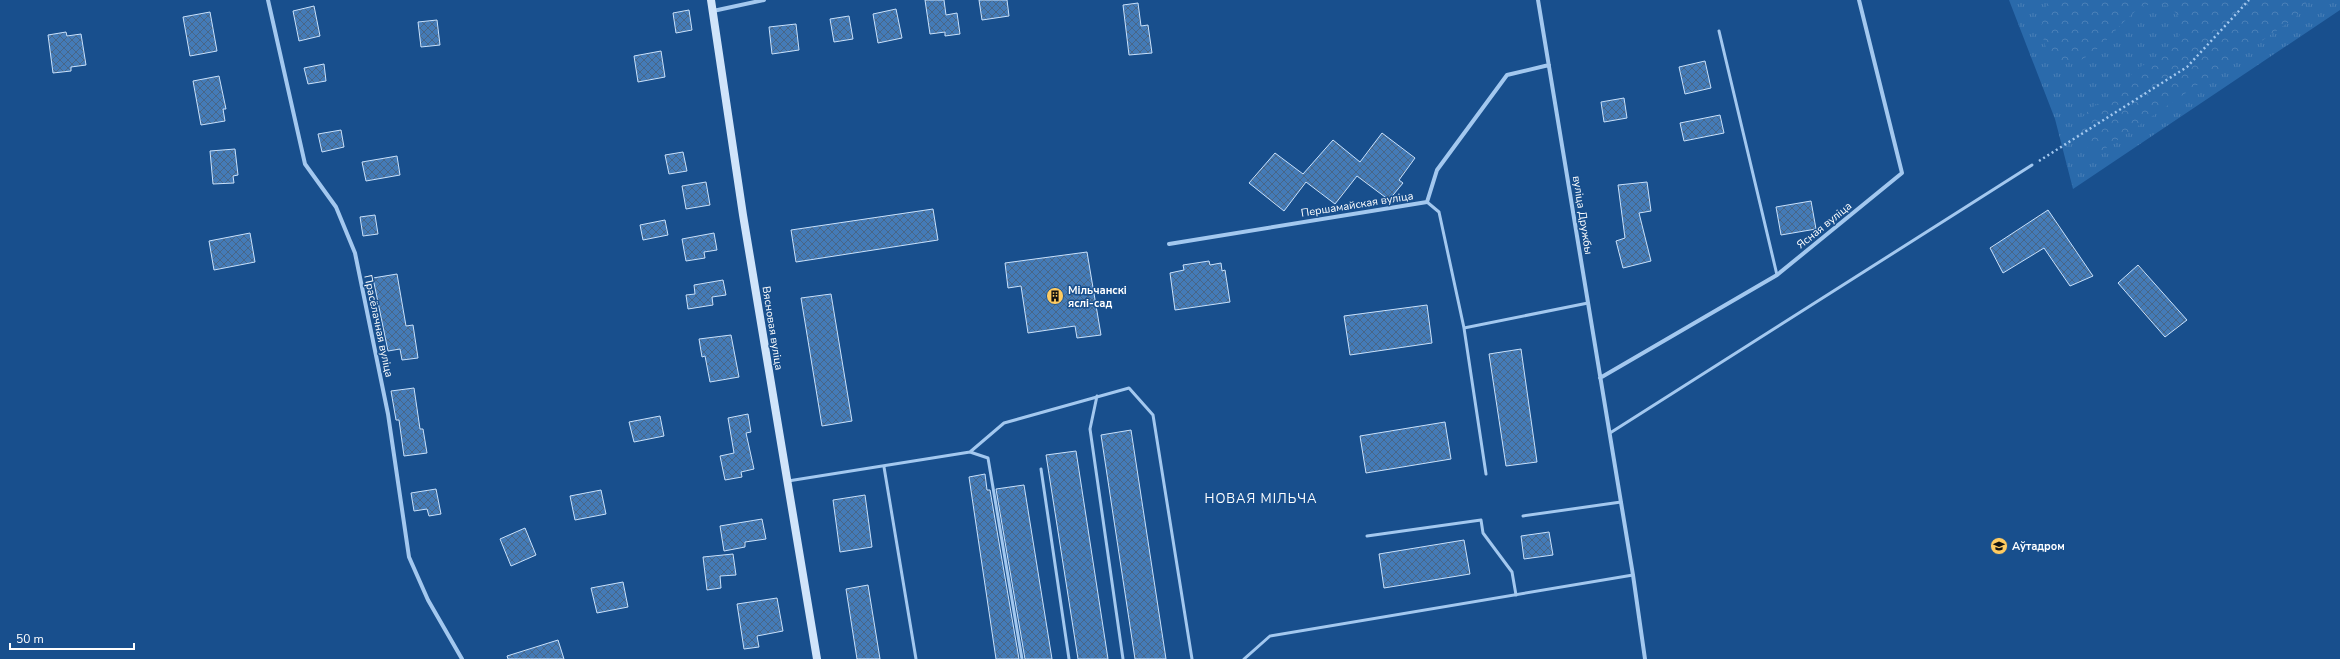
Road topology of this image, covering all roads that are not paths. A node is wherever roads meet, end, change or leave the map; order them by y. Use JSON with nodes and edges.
{"nodes":[{"id":1,"x":268,"y":0,"type":"edge"},
{"id":2,"x":711,"y":0,"type":"edge"},
{"id":3,"x":764,"y":0,"type":"edge"},
{"id":4,"x":1538,"y":0,"type":"edge"},
{"id":5,"x":1859,"y":0,"type":"edge"},
{"id":6,"x":712,"y":11,"type":"junction"},
{"id":7,"x":1719,"y":31,"type":"dead end"},
{"id":8,"x":1549,"y":65,"type":"junction"},
{"id":9,"x":2032,"y":166,"type":"road end"},
{"id":10,"x":1427,"y":202,"type":"junction"},
{"id":11,"x":1169,"y":244,"type":"dead end"},
{"id":12,"x":1776,"y":275,"type":"junction"},
{"id":13,"x":1588,"y":303,"type":"junction"},
{"id":14,"x":1464,"y":328,"type":"junction"},
{"id":15,"x":1600,"y":378,"type":"junction"},
{"id":16,"x":1096,"y":396,"type":"junction"},
{"id":17,"x":1610,"y":433,"type":"junction"},
{"id":18,"x":970,"y":452,"type":"junction"},
{"id":19,"x":884,"y":467,"type":"junction"},
{"id":20,"x":1041,"y":469,"type":"dead end"},
{"id":21,"x":1486,"y":474,"type":"dead end"},
{"id":22,"x":787,"y":481,"type":"junction"},
{"id":23,"x":1621,"y":502,"type":"junction"},
{"id":24,"x":1523,"y":516,"type":"dead end"},
{"id":25,"x":1367,"y":536,"type":"dead end"},
{"id":26,"x":1633,"y":575,"type":"junction"},
{"id":27,"x":1516,"y":595,"type":"junction"},
{"id":28,"x":462,"y":659,"type":"edge"},
{"id":29,"x":817,"y":659,"type":"edge"},
{"id":30,"x":916,"y":659,"type":"edge"},
{"id":31,"x":1022,"y":659,"type":"edge"},
{"id":32,"x":1070,"y":659,"type":"edge"},
{"id":33,"x":1123,"y":659,"type":"edge"},
{"id":34,"x":1192,"y":659,"type":"edge"},
{"id":35,"x":1244,"y":659,"type":"edge"},
{"id":36,"x":1645,"y":659,"type":"edge"}],
"edges":[{"from":1,"to":28,"type":"street","name":"Прасёлачная вуліца"},
{"from":2,"to":6,"type":"street","name":"Вясновая вуліца"},
{"from":3,"to":6,"type":"street"},
{"from":4,"to":8,"type":"street","name":"вуліца Дружбы"},
{"from":5,"to":12,"type":"street","name":"Ясная вуліца"},
{"from":6,"to":22,"type":"street","name":"Вясновая вуліца"},
{"from":7,"to":12,"type":"lane"},
{"from":8,"to":10,"type":"street","name":"Першамайская вуліца"},
{"from":8,"to":13,"type":"street","name":"вуліца Дружбы"},
{"from":9,"to":17,"type":"lane"},
{"from":10,"to":11,"type":"street","name":"Першамайская вуліца"},
{"from":10,"to":14,"type":"lane"},
{"from":12,"to":15,"type":"street","name":"Ясная вуліца"},
{"from":13,"to":14,"type":"lane"},
{"from":13,"to":15,"type":"street","name":"вуліца Дружбы"},
{"from":14,"to":21,"type":"lane"},
{"from":15,"to":17,"type":"street","name":"вуліца Дружбы"},
{"from":16,"to":18,"type":"lane"},
{"from":16,"to":33,"type":"lane"},
{"from":16,"to":34,"type":"lane"},
{"from":17,"to":23,"type":"street","name":"вуліца Дружбы"},
{"from":18,"to":19,"type":"lane"},
{"from":18,"to":31,"type":"lane"},
{"from":19,"to":22,"type":"lane"},
{"from":19,"to":30,"type":"lane"},
{"from":20,"to":32,"type":"lane"},
{"from":22,"to":29,"type":"street","name":"Вясновая вуліца"},
{"from":23,"to":24,"type":"lane"},
{"from":23,"to":26,"type":"street","name":"вуліца Дружбы"},
{"from":25,"to":27,"type":"lane"},
{"from":26,"to":27,"type":"lane"},
{"from":26,"to":36,"type":"street","name":"вуліца Дружбы"},
{"from":27,"to":35,"type":"lane"}]}
